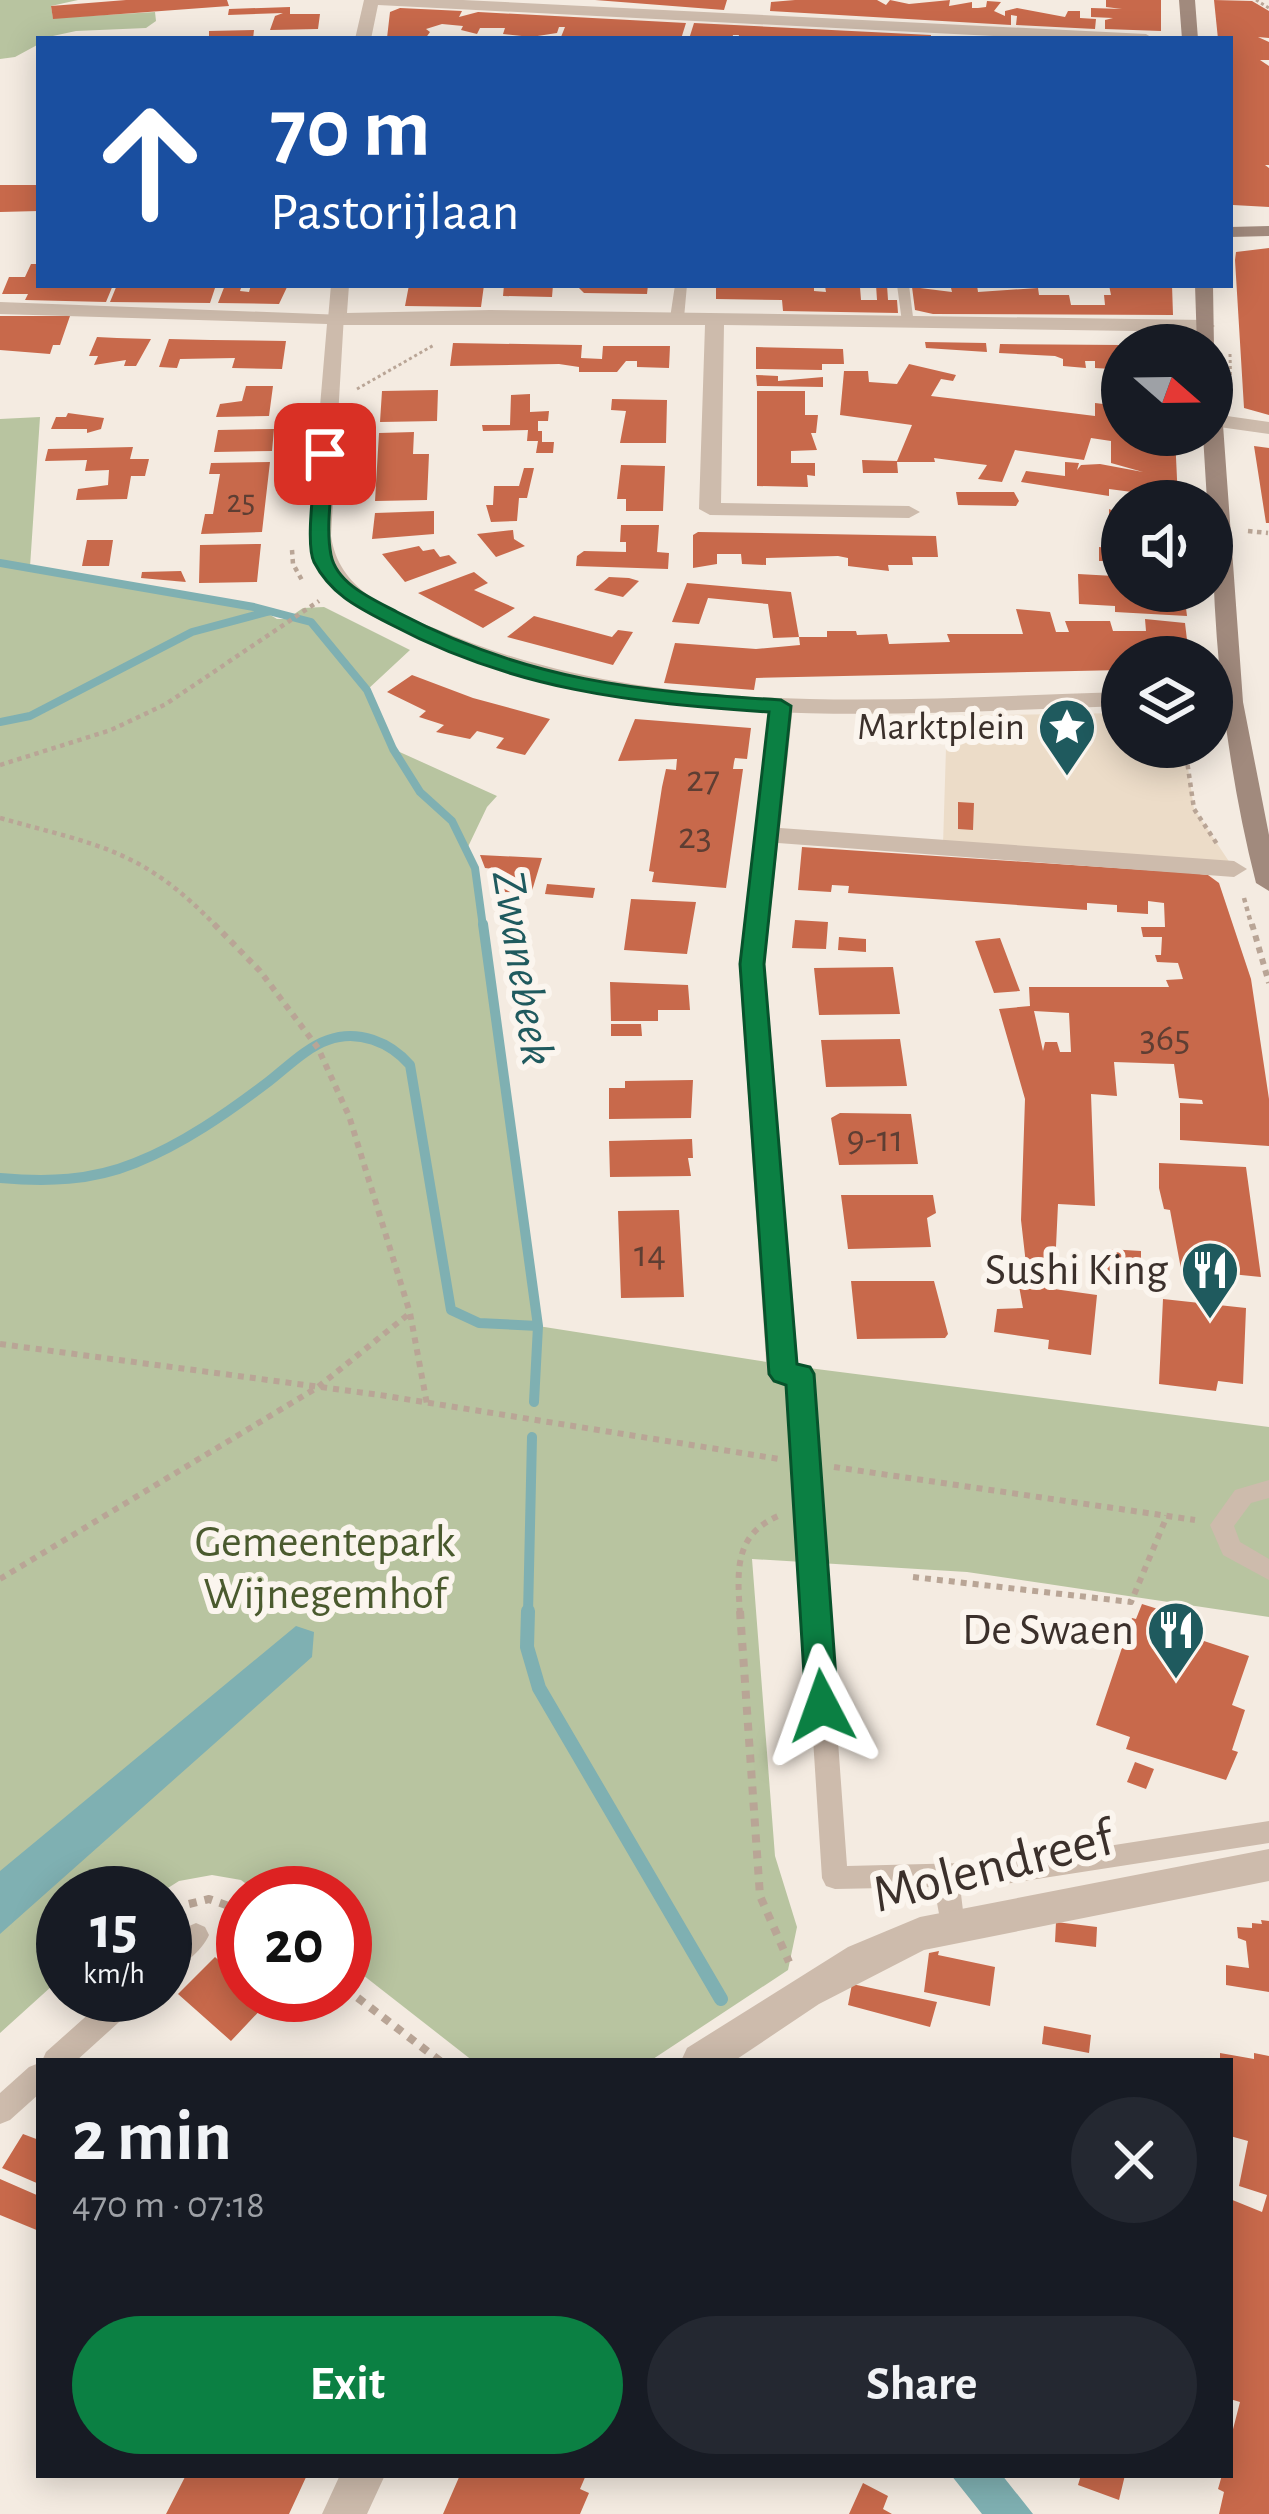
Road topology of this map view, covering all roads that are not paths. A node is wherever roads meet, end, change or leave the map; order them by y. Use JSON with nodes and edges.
{"nodes":[{"id":1,"x":372,"y":0,"type":"edge"},
{"id":2,"x":754,"y":0,"type":"edge"},
{"id":3,"x":1187,"y":0,"type":"edge"},
{"id":4,"x":692,"y":17,"type":"junction"},
{"id":5,"x":751,"y":20,"type":"junction"},
{"id":6,"x":364,"y":36,"type":"edge"},
{"id":7,"x":687,"y":36,"type":"edge"},
{"id":8,"x":1084,"y":36,"type":"edge"},
{"id":9,"x":1190,"y":36,"type":"edge"},
{"id":10,"x":1269,"y":230,"type":"edge"},
{"id":11,"x":1233,"y":232,"type":"edge"},
{"id":12,"x":340,"y":288,"type":"edge"},
{"id":13,"x":681,"y":288,"type":"edge"},
{"id":14,"x":903,"y":288,"type":"edge"},
{"id":15,"x":1204,"y":288,"type":"edge"},
{"id":16,"x":0,"y":308,"type":"edge"},
{"id":17,"x":677,"y":318,"type":"junction"},
{"id":18,"x":337,"y":319,"type":"junction"},
{"id":19,"x":715,"y":319,"type":"junction"},
{"id":20,"x":909,"y":322,"type":"junction"},
{"id":21,"x":1206,"y":324,"type":"edge"},
{"id":22,"x":1101,"y":330,"type":"edge"},
{"id":23,"x":1233,"y":423,"type":"edge"},
{"id":24,"x":1269,"y":428,"type":"edge"},
{"id":25,"x":1214,"y":456,"type":"edge"},
{"id":26,"x":909,"y":512,"type":"dead end"},
{"id":27,"x":1219,"y":636,"type":"edge"},
{"id":28,"x":1101,"y":699,"type":"edge"},
{"id":29,"x":781,"y":706,"type":"junction"},
{"id":30,"x":1233,"y":747,"type":"edge"},
{"id":31,"x":768,"y":835,"type":"junction"},
{"id":32,"x":1234,"y":869,"type":"road end"},
{"id":33,"x":1269,"y":883,"type":"edge"},
{"id":34,"x":784,"y":1374,"type":"joint"},
{"id":35,"x":1269,"y":1489,"type":"edge"},
{"id":36,"x":1269,"y":1571,"type":"edge"},
{"id":37,"x":1269,"y":1832,"type":"edge"},
{"id":38,"x":1269,"y":1864,"type":"edge"},
{"id":39,"x":946,"y":1875,"type":"junction"},
{"id":40,"x":952,"y":1927,"type":"junction"},
{"id":41,"x":196,"y":1934,"type":"dead end"},
{"id":42,"x":192,"y":1938,"type":"edge"},
{"id":43,"x":99,"y":2022,"type":"edge"},
{"id":44,"x":59,"y":2058,"type":"edge"},
{"id":45,"x":706,"y":2058,"type":"edge"},
{"id":46,"x":36,"y":2079,"type":"edge"},
{"id":47,"x":0,"y":2111,"type":"edge"},
{"id":48,"x":362,"y":2478,"type":"edge"},
{"id":49,"x":344,"y":2514,"type":"edge"}],
"edges":[{"from":1,"to":4,"type":"street"},
{"from":1,"to":6,"type":"street"},
{"from":2,"to":5,"type":"street"},
{"from":3,"to":9,"type":"main road"},
{"from":4,"to":5,"type":"street"},
{"from":4,"to":7,"type":"street"},
{"from":5,"to":8,"type":"street"},
{"from":10,"to":11,"type":"main road"},
{"from":12,"to":18,"type":"street"},
{"from":13,"to":17,"type":"lane"},
{"from":14,"to":20,"type":"lane"},
{"from":15,"to":21,"type":"main road"},
{"from":16,"to":18,"type":"street"},
{"from":17,"to":18,"type":"street"},
{"from":17,"to":19,"type":"street"},
{"from":18,"to":29,"type":"street"},
{"from":19,"to":20,"type":"street"},
{"from":19,"to":26,"type":"street"},
{"from":20,"to":22,"type":"street"},
{"from":23,"to":24,"type":"street"},
{"from":25,"to":27,"type":"main road"},
{"from":28,"to":29,"type":"street"},
{"from":29,"to":31,"type":"street"},
{"from":30,"to":33,"type":"main road"},
{"from":31,"to":32,"type":"street"},
{"from":31,"to":34,"type":"street"},
{"from":34,"to":39,"type":"lane"},
{"from":35,"to":36,"type":"lane"},
{"from":37,"to":39,"type":"lane"},
{"from":38,"to":40,"type":"street","name":"Molendreef"},
{"from":39,"to":40,"type":"lane"},
{"from":40,"to":45,"type":"street","name":"Molendreef"},
{"from":41,"to":42,"type":"lane"},
{"from":43,"to":44,"type":"lane"},
{"from":46,"to":47,"type":"lane"},
{"from":48,"to":49,"type":"street"}]}
